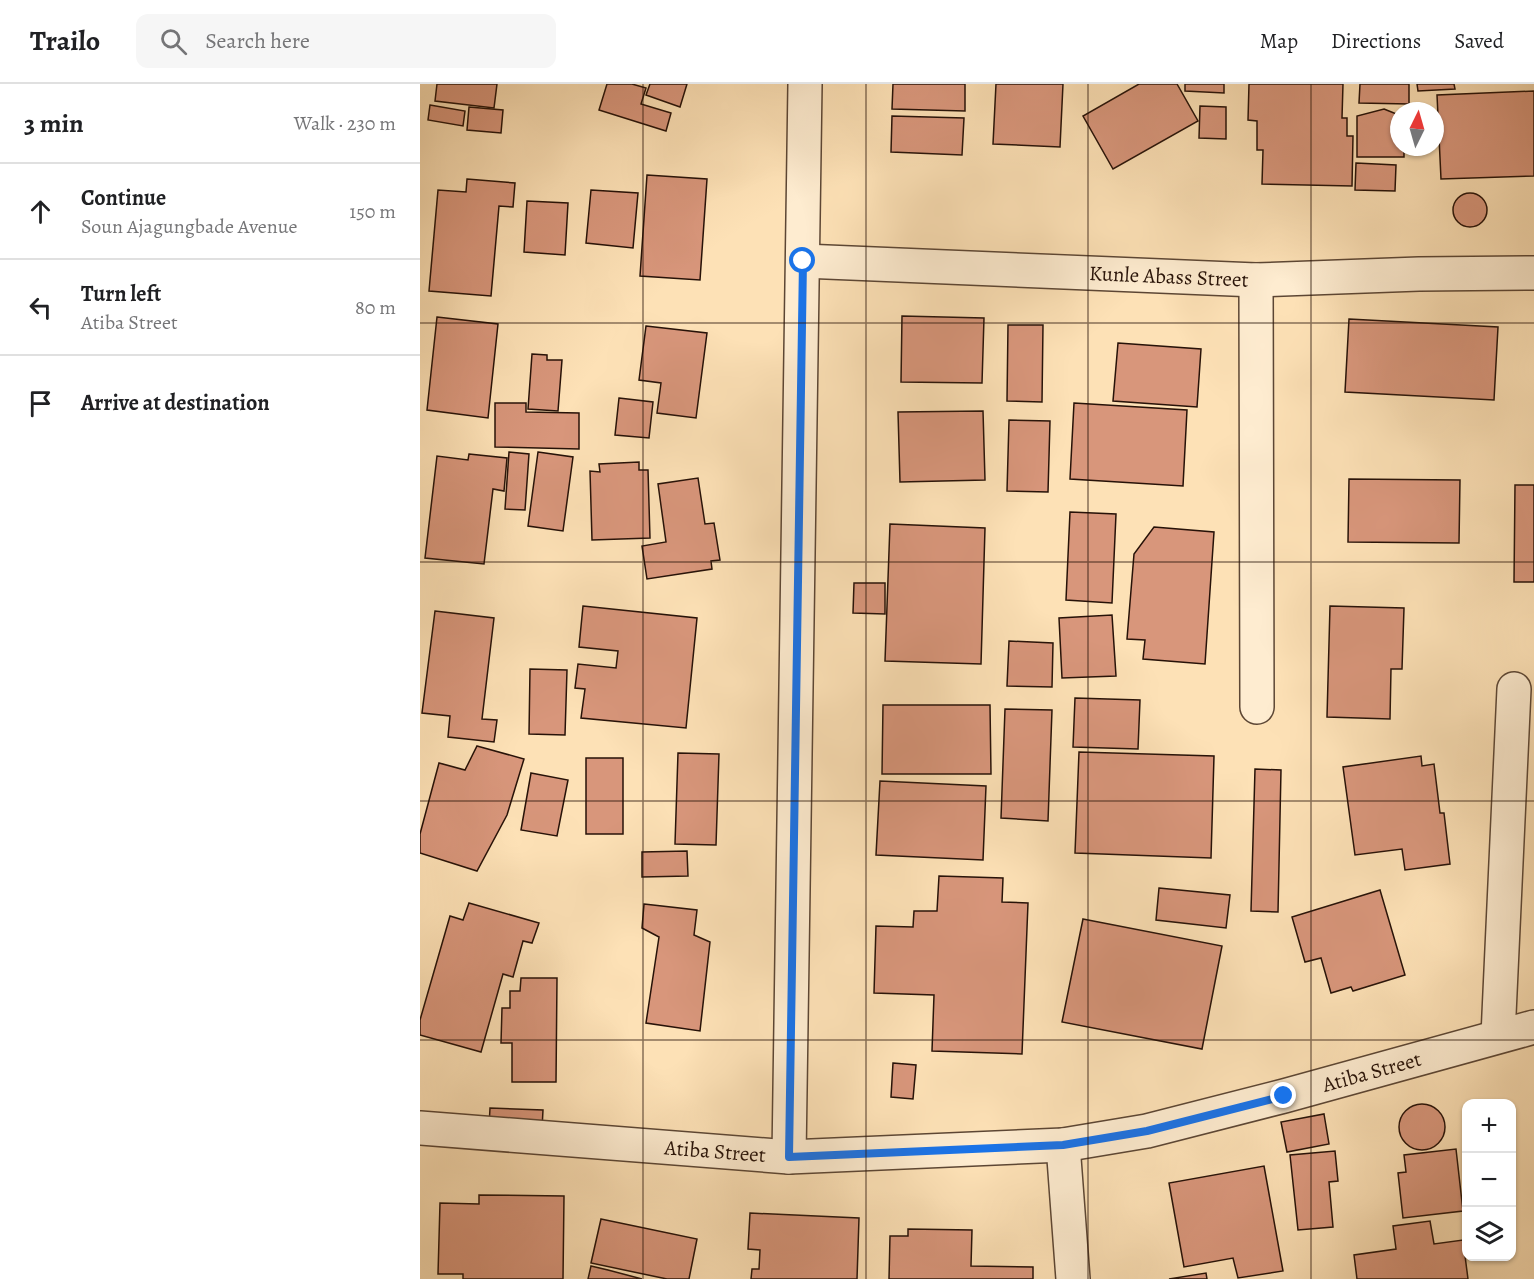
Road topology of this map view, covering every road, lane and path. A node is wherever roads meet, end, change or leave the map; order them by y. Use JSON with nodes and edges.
{"nodes":[{"id":1,"x":805,"y":84,"type":"edge"},
{"id":2,"x":803,"y":261,"type":"junction"},
{"id":3,"x":1534,"y":273,"type":"edge"},
{"id":4,"x":1256,"y":280,"type":"junction"},
{"id":5,"x":1514,"y":689,"type":"dead end"},
{"id":6,"x":1257,"y":707,"type":"dead end"},
{"id":7,"x":1534,"y":1028,"type":"edge"},
{"id":8,"x":1498,"y":1036,"type":"junction"},
{"id":9,"x":420,"y":1128,"type":"edge"},
{"id":10,"x":1063,"y":1145,"type":"junction"},
{"id":11,"x":789,"y":1157,"type":"junction"},
{"id":12,"x":1072,"y":1279,"type":"edge"}],
"edges":[{"from":1,"to":2,"type":"street"},
{"from":2,"to":4,"type":"street","name":"Kunle Abass Street"},
{"from":2,"to":11,"type":"street"},
{"from":3,"to":4,"type":"street","name":"Kunle Abass Street"},
{"from":4,"to":6,"type":"street"},
{"from":5,"to":8,"type":"street"},
{"from":7,"to":8,"type":"street","name":"Atiba Street"},
{"from":8,"to":10,"type":"street","name":"Atiba Street"},
{"from":9,"to":11,"type":"street","name":"Atiba Street"},
{"from":10,"to":11,"type":"street","name":"Atiba Street"},
{"from":10,"to":12,"type":"street"}]}
